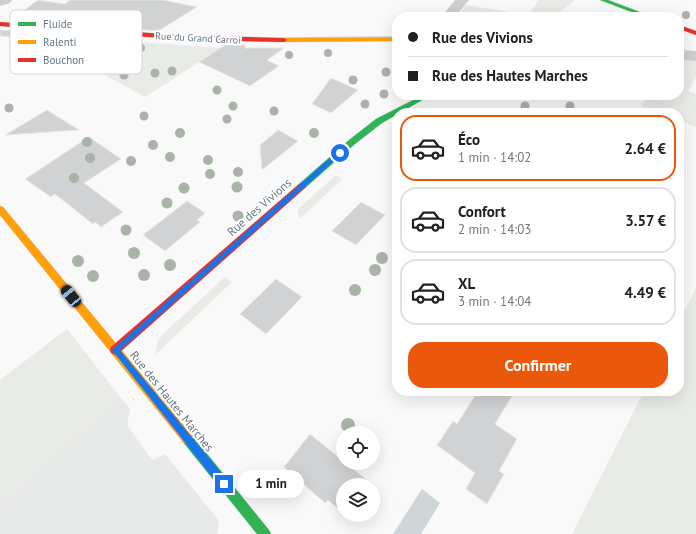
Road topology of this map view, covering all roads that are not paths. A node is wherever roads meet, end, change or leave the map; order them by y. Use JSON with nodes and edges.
{"nodes":[{"id":1,"x":5,"y":0,"type":"edge"},
{"id":2,"x":462,"y":0,"type":"edge"},
{"id":3,"x":603,"y":0,"type":"edge"},
{"id":4,"x":0,"y":2,"type":"edge"},
{"id":5,"x":452,"y":12,"type":"edge"},
{"id":6,"x":636,"y":12,"type":"edge"},
{"id":7,"x":0,"y":24,"type":"edge"},
{"id":8,"x":10,"y":25,"type":"edge"},
{"id":9,"x":684,"y":29,"type":"edge"},
{"id":10,"x":696,"y":33,"type":"edge"},
{"id":11,"x":142,"y":35,"type":"edge"},
{"id":12,"x":392,"y":39,"type":"edge"},
{"id":13,"x":684,"y":55,"type":"edge"},
{"id":14,"x":696,"y":56,"type":"edge"},
{"id":15,"x":419,"y":100,"type":"edge"},
{"id":16,"x":404,"y":108,"type":"edge"},
{"id":17,"x":392,"y":114,"type":"edge"},
{"id":18,"x":0,"y":209,"type":"edge"},
{"id":19,"x":115,"y":350,"type":"junction"},
{"id":20,"x":265,"y":534,"type":"edge"}],
"edges":[{"from":1,"to":4,"type":"street"},
{"from":2,"to":5,"type":"street"},
{"from":3,"to":6,"type":"street"},
{"from":7,"to":8,"type":"street","name":"Rue du Grand Carroi"},
{"from":9,"to":10,"type":"street"},
{"from":11,"to":12,"type":"street","name":"Rue du Grand Carroi"},
{"from":13,"to":14,"type":"street"},
{"from":15,"to":16,"type":"street","name":"Rue des Vivions"},
{"from":17,"to":19,"type":"street","name":"Rue des Vivions"},
{"from":18,"to":19,"type":"street","name":"Rue des Hautes Marches"},
{"from":19,"to":20,"type":"street","name":"Rue des Hautes Marches"}]}
